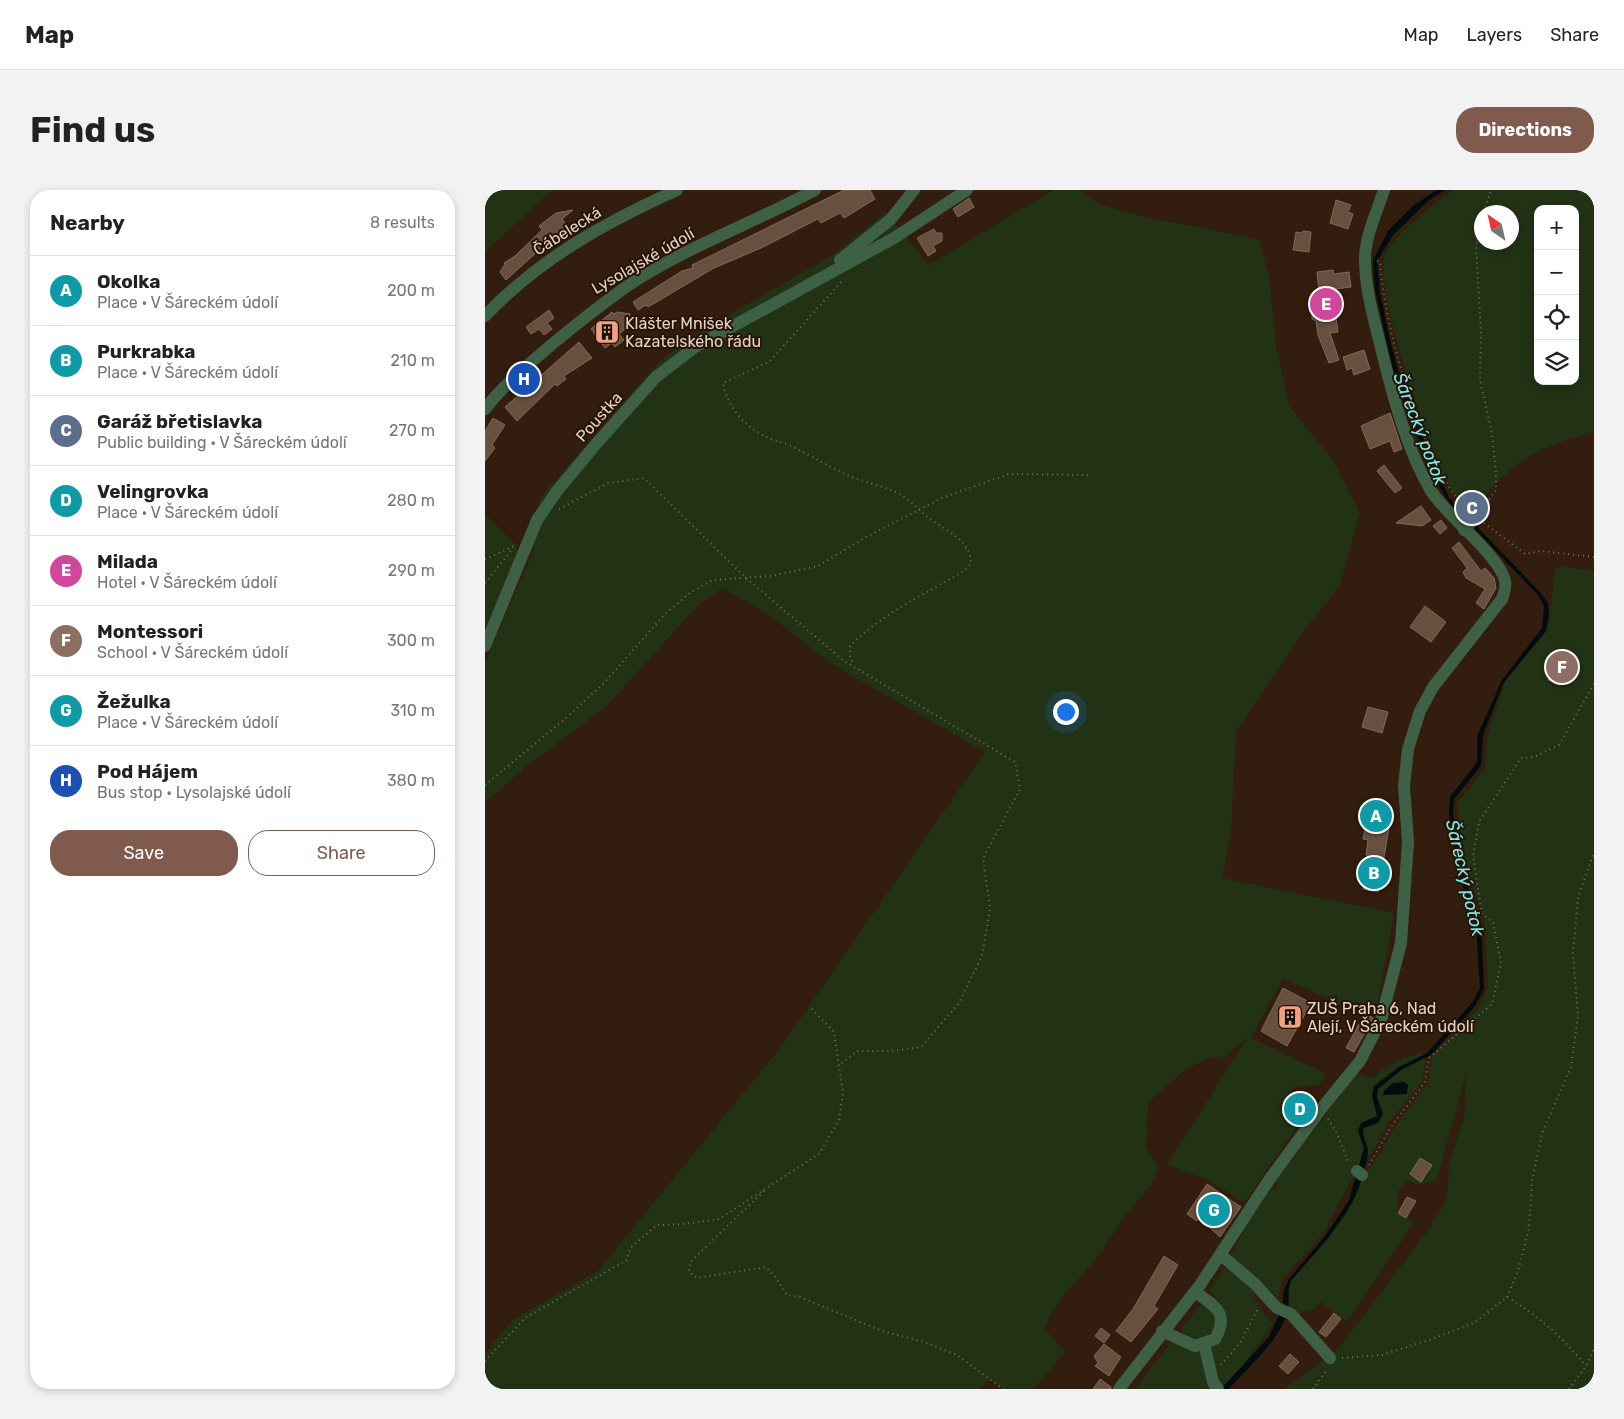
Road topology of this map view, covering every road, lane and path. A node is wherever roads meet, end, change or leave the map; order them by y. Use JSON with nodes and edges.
{"nodes":[{"id":1,"x":677,"y":190,"type":"edge"},
{"id":2,"x":815,"y":190,"type":"edge"},
{"id":3,"x":914,"y":190,"type":"edge"},
{"id":4,"x":967,"y":190,"type":"edge"},
{"id":5,"x":1384,"y":190,"type":"edge"},
{"id":6,"x":1491,"y":190,"type":"edge"},
{"id":7,"x":1486,"y":205,"type":"edge"},
{"id":8,"x":1476,"y":250,"type":"edge"},
{"id":9,"x":1365,"y":258,"type":"junction"},
{"id":10,"x":815,"y":280,"type":"junction"},
{"id":11,"x":841,"y":281,"type":"dead end"},
{"id":12,"x":485,"y":316,"type":"edge"},
{"id":13,"x":485,"y":409,"type":"edge"},
{"id":14,"x":1089,"y":475,"type":"dead end"},
{"id":15,"x":918,"y":510,"type":"junction"},
{"id":16,"x":537,"y":520,"type":"junction"},
{"id":17,"x":1468,"y":525,"type":"junction"},
{"id":18,"x":516,"y":545,"type":"dead end"},
{"id":19,"x":1594,"y":558,"type":"edge"},
{"id":20,"x":485,"y":559,"type":"edge"},
{"id":21,"x":746,"y":578,"type":"junction"},
{"id":22,"x":485,"y":646,"type":"edge"},
{"id":23,"x":854,"y":666,"type":"junction"},
{"id":24,"x":1594,"y":684,"type":"edge"},
{"id":25,"x":485,"y":785,"type":"edge"},
{"id":26,"x":1594,"y":853,"type":"edge"},
{"id":27,"x":809,"y":1006,"type":"dead end"},
{"id":28,"x":838,"y":1066,"type":"junction"},
{"id":29,"x":1321,"y":1109,"type":"junction"},
{"id":30,"x":768,"y":1187,"type":"junction"},
{"id":31,"x":1221,"y":1255,"type":"junction"},
{"id":32,"x":1195,"y":1292,"type":"junction"},
{"id":33,"x":1264,"y":1296,"type":"junction"},
{"id":34,"x":1507,"y":1297,"type":"junction"},
{"id":35,"x":1162,"y":1331,"type":"junction"},
{"id":36,"x":1205,"y":1344,"type":"junction"},
{"id":37,"x":1594,"y":1349,"type":"edge"},
{"id":38,"x":1330,"y":1358,"type":"junction"},
{"id":39,"x":485,"y":1361,"type":"edge"},
{"id":40,"x":1586,"y":1366,"type":"junction"},
{"id":41,"x":1212,"y":1375,"type":"junction"},
{"id":42,"x":1003,"y":1389,"type":"edge"},
{"id":43,"x":1119,"y":1389,"type":"edge"},
{"id":44,"x":1218,"y":1389,"type":"edge"},
{"id":45,"x":1313,"y":1389,"type":"edge"},
{"id":46,"x":1569,"y":1389,"type":"edge"}],
"edges":[{"from":1,"to":12,"type":"street","name":"Čábelecká"},
{"from":2,"to":13,"type":"street","name":"Lysolajské údolí"},
{"from":3,"to":10,"type":"street","name":"Poustka"},
{"from":4,"to":10,"type":"street","name":"Poustka"},
{"from":5,"to":9,"type":"street"},
{"from":6,"to":7,"type":"path"},
{"from":8,"to":17,"type":"path"},
{"from":9,"to":17,"type":"street"},
{"from":9,"to":17,"type":"path"},
{"from":10,"to":16,"type":"street","name":"Poustka"},
{"from":11,"to":15,"type":"path"},
{"from":14,"to":15,"type":"path"},
{"from":15,"to":21,"type":"path"},
{"from":15,"to":23,"type":"path"},
{"from":16,"to":21,"type":"path"},
{"from":16,"to":22,"type":"street","name":"Poustka"},
{"from":17,"to":19,"type":"path"},
{"from":17,"to":29,"type":"street"},
{"from":18,"to":20,"type":"path"},
{"from":21,"to":23,"type":"path"},
{"from":21,"to":25,"type":"path"},
{"from":23,"to":28,"type":"path"},
{"from":24,"to":29,"type":"path"},
{"from":26,"to":34,"type":"path"},
{"from":27,"to":28,"type":"path"},
{"from":28,"to":30,"type":"path"},
{"from":29,"to":31,"type":"street"},
{"from":30,"to":39,"type":"path"},
{"from":30,"to":42,"type":"path"},
{"from":31,"to":32,"type":"street"},
{"from":31,"to":33,"type":"street"},
{"from":32,"to":35,"type":"street"},
{"from":32,"to":36,"type":"street"},
{"from":33,"to":38,"type":"street"},
{"from":33,"to":41,"type":"path"},
{"from":34,"to":38,"type":"path"},
{"from":34,"to":40,"type":"path"},
{"from":35,"to":36,"type":"street"},
{"from":35,"to":43,"type":"street"},
{"from":36,"to":41,"type":"street"},
{"from":37,"to":40,"type":"path"},
{"from":38,"to":45,"type":"path"},
{"from":40,"to":46,"type":"path"},
{"from":41,"to":44,"type":"street"}]}
